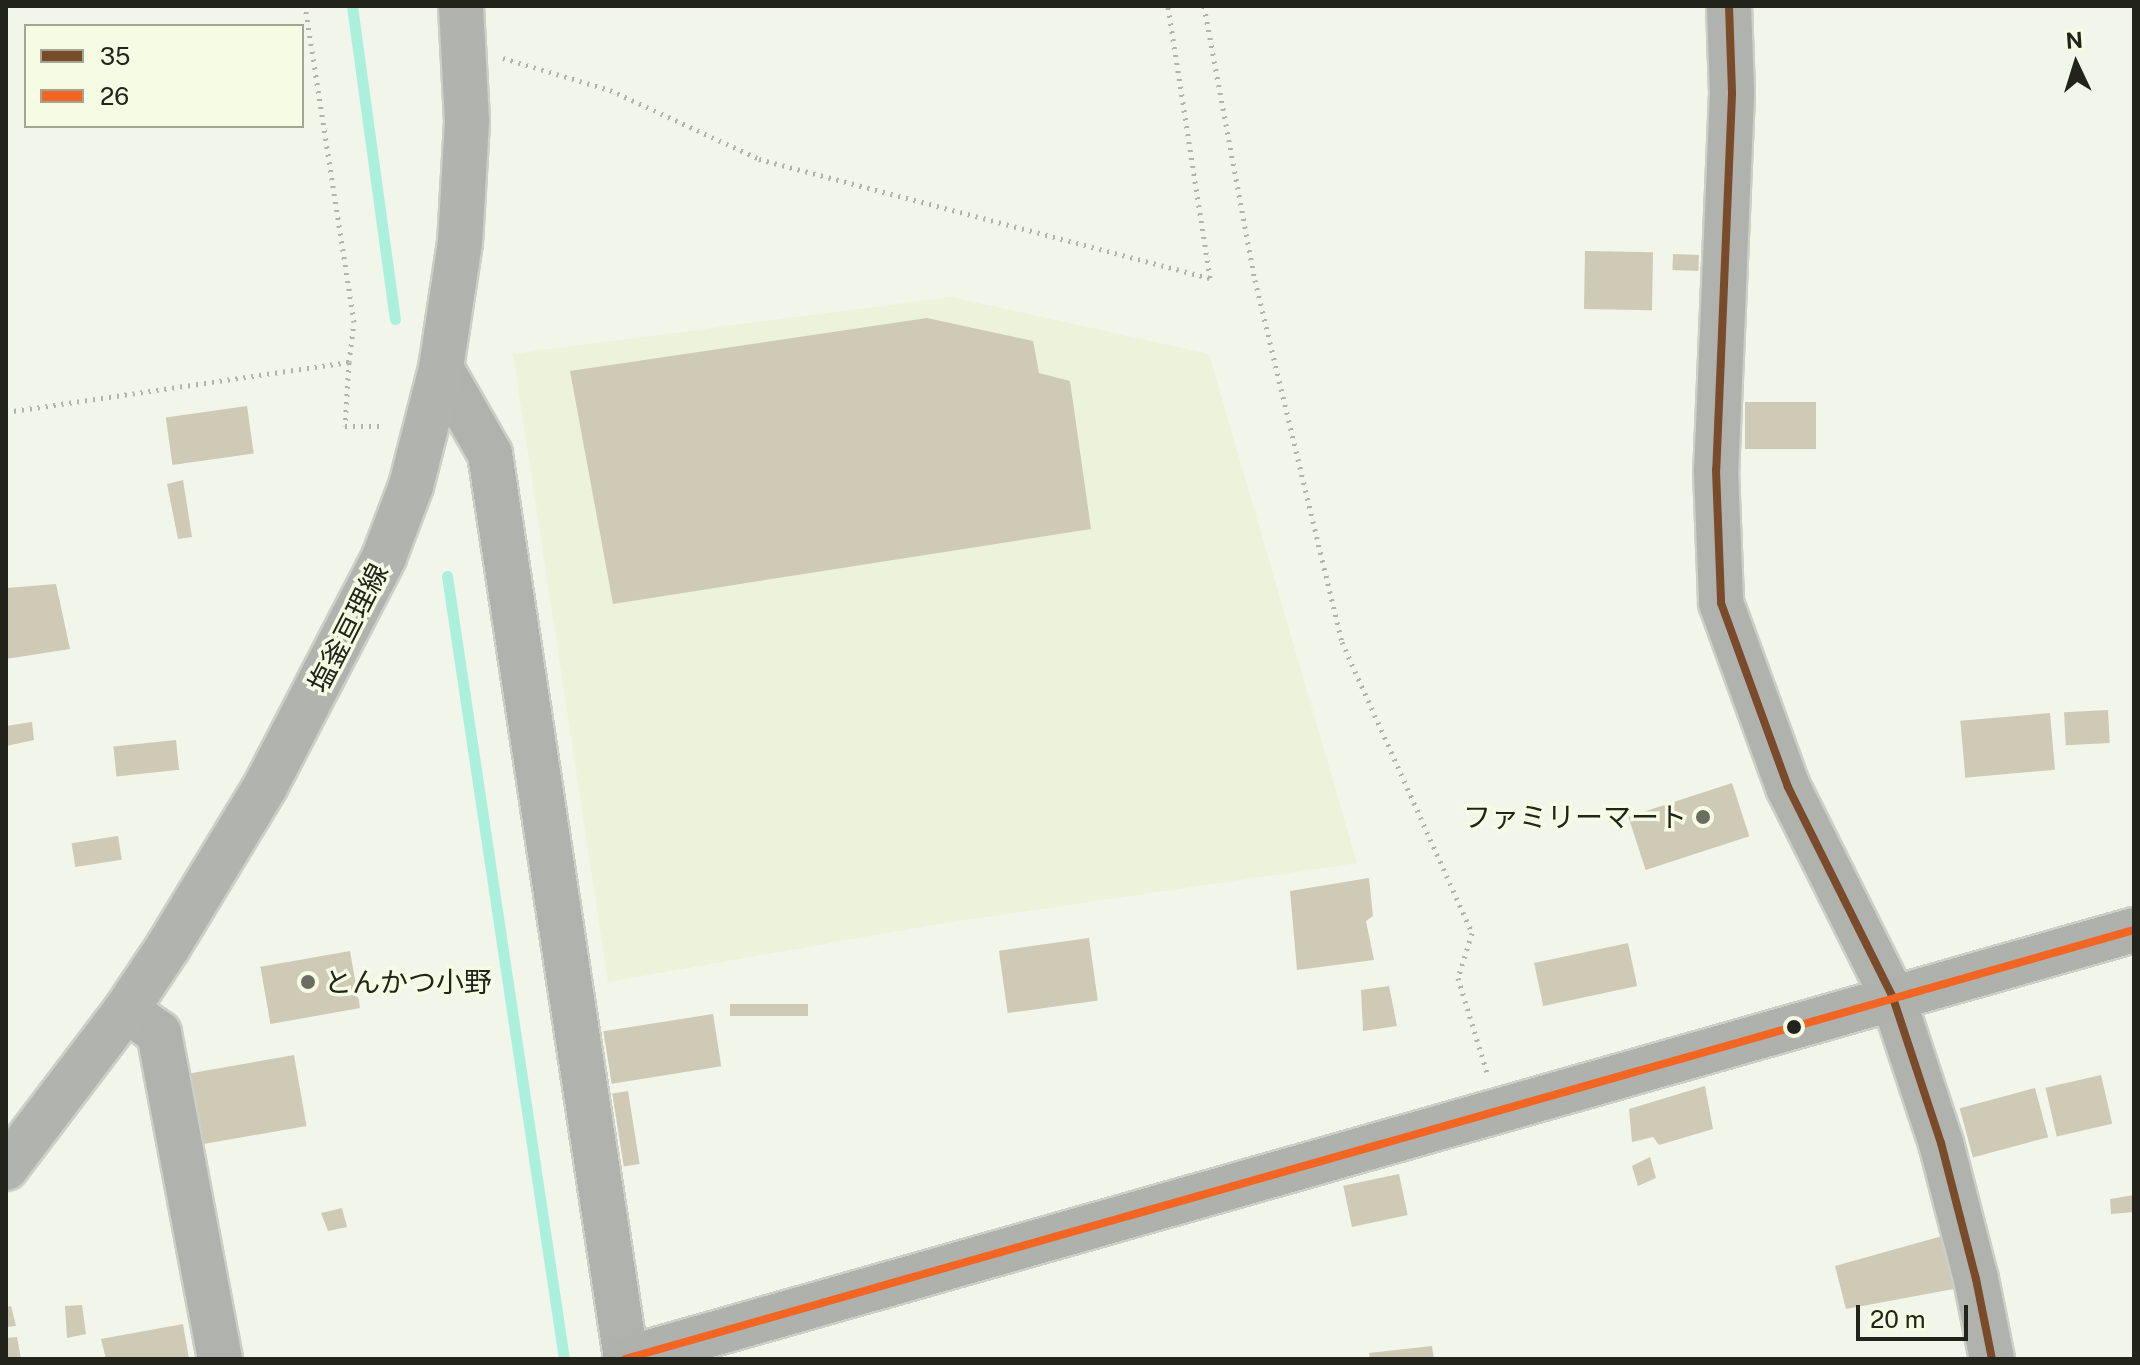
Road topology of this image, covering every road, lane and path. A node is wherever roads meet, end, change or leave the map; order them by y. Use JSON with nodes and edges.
{"nodes":[{"id":1,"x":305,"y":6,"type":"edge"},
{"id":2,"x":1168,"y":6,"type":"edge"},
{"id":3,"x":1204,"y":6,"type":"edge"},
{"id":4,"x":1729,"y":6,"type":"edge"},
{"id":5,"x":462,"y":26,"type":"edge"},
{"id":6,"x":349,"y":362,"type":"junction"},
{"id":7,"x":441,"y":368,"type":"junction"},
{"id":8,"x":6,"y":412,"type":"edge"},
{"id":9,"x":426,"y":426,"type":"junction"},
{"id":10,"x":2134,"y":930,"type":"edge"},
{"id":11,"x":1893,"y":998,"type":"junction"},
{"id":12,"x":126,"y":1010,"type":"junction"},
{"id":13,"x":1498,"y":1112,"type":"junction"},
{"id":14,"x":6,"y":1168,"type":"edge"},
{"id":15,"x":220,"y":1359,"type":"edge"},
{"id":16,"x":625,"y":1359,"type":"edge"},
{"id":17,"x":1992,"y":1359,"type":"edge"}],
"edges":[{"from":1,"to":6,"type":"path"},
{"from":2,"to":5,"type":"path"},
{"from":3,"to":13,"type":"path"},
{"from":4,"to":11,"type":"street"},
{"from":5,"to":7,"type":"main road","name":"塩釜亘理線"},
{"from":6,"to":8,"type":"path"},
{"from":6,"to":9,"type":"path"},
{"from":7,"to":9,"type":"main road","name":"塩釜亘理線"},
{"from":7,"to":16,"type":"street"},
{"from":9,"to":12,"type":"main road","name":"塩釜亘理線"},
{"from":10,"to":11,"type":"street"},
{"from":11,"to":13,"type":"street"},
{"from":11,"to":17,"type":"street"},
{"from":12,"to":14,"type":"main road","name":"塩釜亘理線"},
{"from":12,"to":15,"type":"street"},
{"from":13,"to":16,"type":"street"}]}
